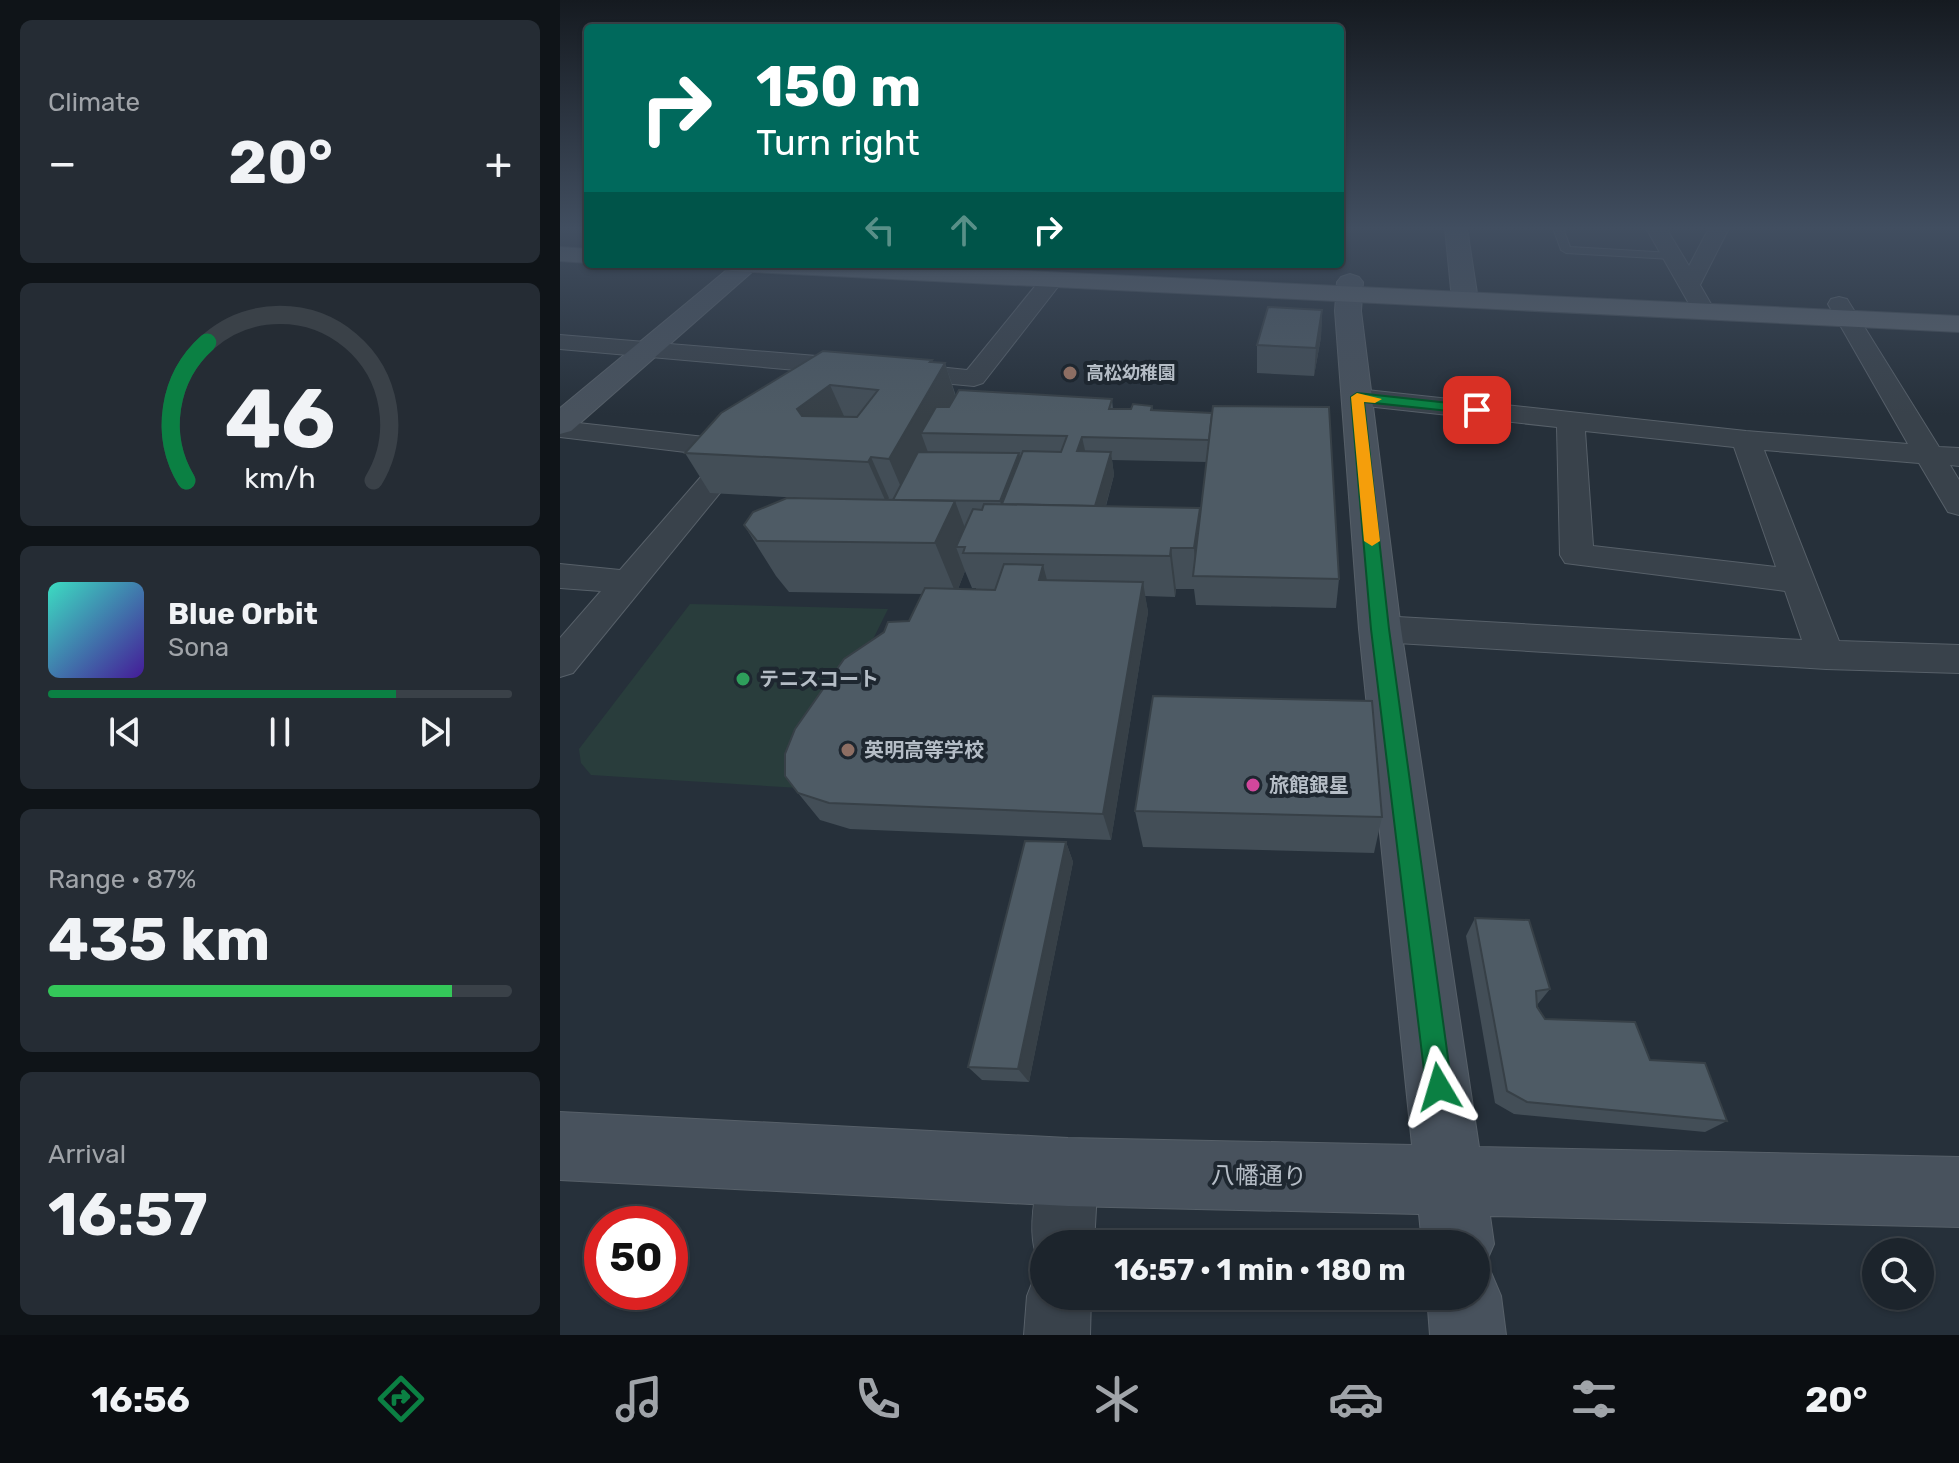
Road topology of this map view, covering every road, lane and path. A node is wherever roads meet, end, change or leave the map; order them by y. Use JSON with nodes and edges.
{"nodes":[{"id":1,"x":717,"y":290,"type":"edge"},
{"id":2,"x":1044,"y":290,"type":"edge"},
{"id":3,"x":1349,"y":290,"type":"edge"},
{"id":4,"x":1402,"y":290,"type":"edge"},
{"id":5,"x":1693,"y":290,"type":"edge"},
{"id":6,"x":1699,"y":290,"type":"edge"},
{"id":7,"x":1464,"y":293,"type":"joint"},
{"id":8,"x":1697,"y":297,"type":"junction"},
{"id":9,"x":1959,"y":310,"type":"edge"},
{"id":10,"x":1842,"y":311,"type":"junction"},
{"id":11,"x":1959,"y":324,"type":"edge"},
{"id":12,"x":560,"y":342,"type":"edge"},
{"id":13,"x":648,"y":349,"type":"junction"},
{"id":14,"x":864,"y":368,"type":"junction"},
{"id":15,"x":827,"y":392,"type":"edge"},
{"id":16,"x":1357,"y":397,"type":"junction"},
{"id":17,"x":1571,"y":421,"type":"junction"},
{"id":18,"x":560,"y":426,"type":"edge"},
{"id":19,"x":765,"y":433,"type":"edge"},
{"id":20,"x":1746,"y":440,"type":"junction"},
{"id":21,"x":741,"y":450,"type":"junction"},
{"id":22,"x":1927,"y":454,"type":"junction"},
{"id":23,"x":1959,"y":457,"type":"edge"},
{"id":24,"x":1959,"y":505,"type":"edge"},
{"id":25,"x":560,"y":576,"type":"edge"},
{"id":26,"x":1798,"y":581,"type":"junction"},
{"id":27,"x":627,"y":582,"type":"junction"},
{"id":28,"x":1380,"y":629,"type":"junction"},
{"id":29,"x":1826,"y":655,"type":"junction"},
{"id":30,"x":1959,"y":659,"type":"edge"},
{"id":31,"x":560,"y":663,"type":"edge"},
{"id":32,"x":560,"y":1146,"type":"edge"},
{"id":33,"x":1068,"y":1172,"type":"junction"},
{"id":34,"x":1451,"y":1179,"type":"junction"},
{"id":35,"x":1959,"y":1192,"type":"edge"},
{"id":36,"x":1064,"y":1230,"type":"edge"},
{"id":37,"x":1456,"y":1230,"type":"edge"},
{"id":38,"x":1058,"y":1310,"type":"edge"},
{"id":39,"x":1465,"y":1310,"type":"edge"},
{"id":40,"x":1057,"y":1335,"type":"edge"},
{"id":41,"x":1468,"y":1335,"type":"edge"}],
"edges":[{"from":1,"to":13,"type":"main road"},
{"from":2,"to":14,"type":"street"},
{"from":3,"to":16,"type":"main road"},
{"from":4,"to":7,"type":"main road"},
{"from":5,"to":8,"type":"street"},
{"from":6,"to":8,"type":"street"},
{"from":7,"to":8,"type":"main road"},
{"from":8,"to":10,"type":"main road"},
{"from":9,"to":10,"type":"main road"},
{"from":10,"to":11,"type":"main road"},
{"from":10,"to":22,"type":"street"},
{"from":12,"to":13,"type":"street"},
{"from":13,"to":14,"type":"street"},
{"from":13,"to":18,"type":"main road"},
{"from":14,"to":15,"type":"street"},
{"from":16,"to":17,"type":"street"},
{"from":16,"to":28,"type":"main road"},
{"from":17,"to":20,"type":"street"},
{"from":17,"to":26,"type":"street"},
{"from":18,"to":21,"type":"street"},
{"from":19,"to":21,"type":"street"},
{"from":20,"to":22,"type":"street"},
{"from":20,"to":26,"type":"street"},
{"from":21,"to":27,"type":"street"},
{"from":22,"to":23,"type":"street"},
{"from":22,"to":24,"type":"street"},
{"from":25,"to":27,"type":"street"},
{"from":26,"to":29,"type":"street"},
{"from":27,"to":31,"type":"street"},
{"from":28,"to":29,"type":"street"},
{"from":28,"to":34,"type":"main road"},
{"from":29,"to":30,"type":"street"},
{"from":32,"to":33,"type":"main road","name":"八幡通り"},
{"from":33,"to":34,"type":"main road","name":"八幡通り"},
{"from":33,"to":36,"type":"street"},
{"from":34,"to":35,"type":"main road","name":"八幡通り"},
{"from":34,"to":37,"type":"main road"},
{"from":38,"to":40,"type":"street"},
{"from":39,"to":41,"type":"main road"}]}
